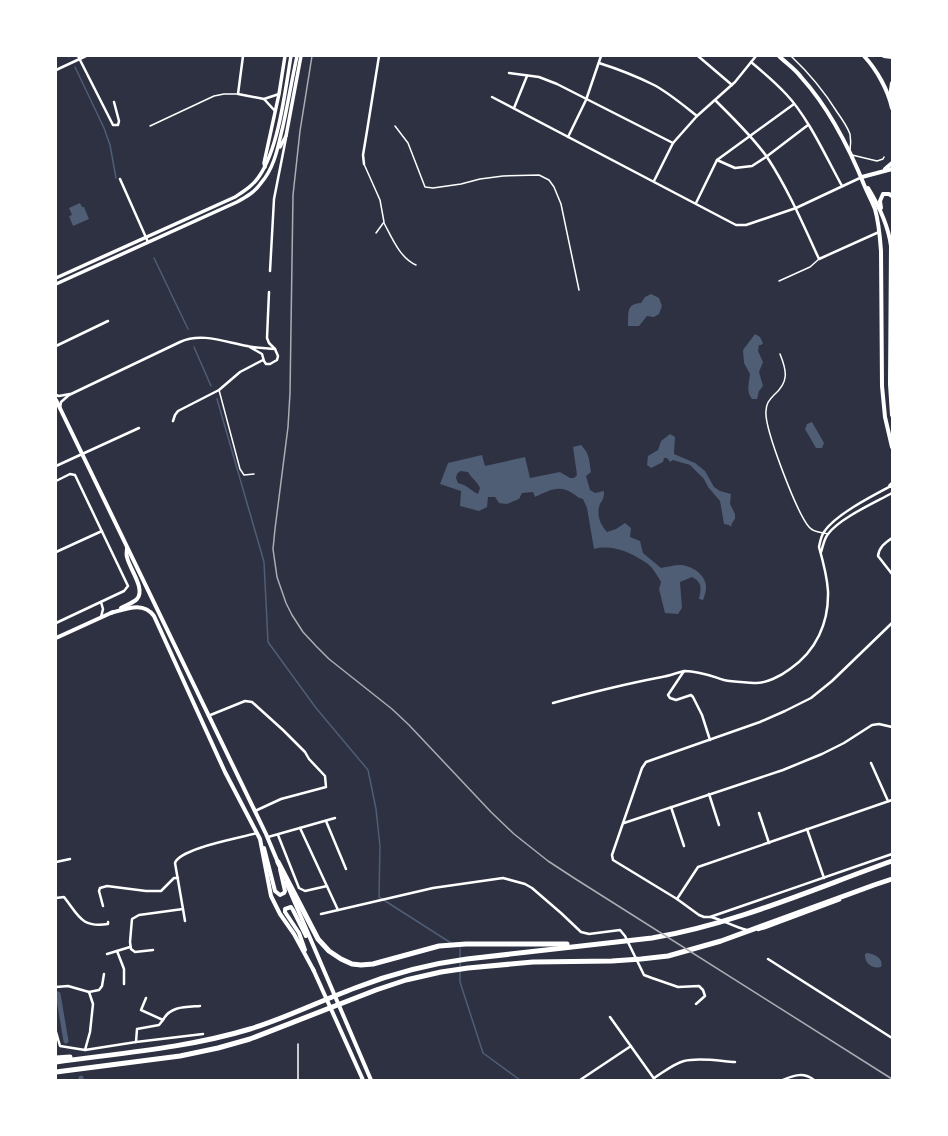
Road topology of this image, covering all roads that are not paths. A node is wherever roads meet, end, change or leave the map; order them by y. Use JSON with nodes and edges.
{"nodes":[{"id":1,"x":86,"y":56,"type":"edge"},
{"id":2,"x":244,"y":56,"type":"edge"},
{"id":3,"x":285,"y":56,"type":"edge"},
{"id":4,"x":290,"y":56,"type":"edge"},
{"id":5,"x":297,"y":56,"type":"edge"},
{"id":6,"x":301,"y":56,"type":"edge"},
{"id":7,"x":379,"y":56,"type":"edge"},
{"id":8,"x":601,"y":56,"type":"edge"},
{"id":9,"x":698,"y":56,"type":"edge"},
{"id":10,"x":756,"y":56,"type":"edge"},
{"id":11,"x":779,"y":56,"type":"edge"},
{"id":12,"x":792,"y":56,"type":"edge"},
{"id":13,"x":864,"y":56,"type":"edge"},
{"id":14,"x":884,"y":56,"type":"edge"},
{"id":15,"x":892,"y":57,"type":"edge"},
{"id":16,"x":78,"y":58,"type":"edge"},
{"id":17,"x":751,"y":62,"type":"junction"},
{"id":18,"x":599,"y":63,"type":"junction"},
{"id":19,"x":56,"y":70,"type":"edge"},
{"id":20,"x":509,"y":73,"type":"dead end"},
{"id":21,"x":527,"y":76,"type":"junction"},
{"id":22,"x":892,"y":83,"type":"edge"},
{"id":23,"x":732,"y":85,"type":"junction"},
{"id":24,"x":238,"y":94,"type":"junction"},
{"id":25,"x":279,"y":94,"type":"junction"},
{"id":26,"x":492,"y":97,"type":"dead end"},
{"id":27,"x":890,"y":97,"type":"junction"},
{"id":28,"x":264,"y":99,"type":"junction"},
{"id":29,"x":586,"y":100,"type":"junction"},
{"id":30,"x":715,"y":100,"type":"junction"},
{"id":31,"x":114,"y":102,"type":"dead end"},
{"id":32,"x":794,"y":104,"type":"junction"},
{"id":33,"x":514,"y":108,"type":"junction"},
{"id":34,"x":892,"y":108,"type":"edge"},
{"id":35,"x":275,"y":111,"type":"junction"},
{"id":36,"x":697,"y":116,"type":"junction"},
{"id":37,"x":808,"y":125,"type":"junction"},
{"id":38,"x":150,"y":126,"type":"dead end"},
{"id":39,"x":395,"y":126,"type":"dead end"},
{"id":40,"x":286,"y":136,"type":"junction"},
{"id":41,"x":750,"y":136,"type":"junction"},
{"id":42,"x":568,"y":137,"type":"junction"},
{"id":43,"x":673,"y":143,"type":"junction"},
{"id":44,"x":278,"y":150,"type":"junction"},
{"id":45,"x":850,"y":150,"type":"junction"},
{"id":46,"x":852,"y":155,"type":"junction"},
{"id":47,"x":766,"y":157,"type":"junction"},
{"id":48,"x":884,"y":157,"type":"dead end"},
{"id":49,"x":717,"y":160,"type":"junction"},
{"id":50,"x":892,"y":163,"type":"edge"},
{"id":51,"x":364,"y":164,"type":"joint"},
{"id":52,"x":265,"y":167,"type":"junction"},
{"id":53,"x":892,"y":169,"type":"edge"},
{"id":54,"x":881,"y":172,"type":"junction"},
{"id":55,"x":862,"y":177,"type":"junction"},
{"id":56,"x":120,"y":179,"type":"dead end"},
{"id":57,"x":654,"y":181,"type":"junction"},
{"id":58,"x":842,"y":186,"type":"junction"},
{"id":59,"x":892,"y":196,"type":"edge"},
{"id":60,"x":696,"y":204,"type":"junction"},
{"id":61,"x":796,"y":208,"type":"junction"},
{"id":62,"x":881,"y":213,"type":"junction"},
{"id":63,"x":384,"y":222,"type":"junction"},
{"id":64,"x":880,"y":231,"type":"junction"},
{"id":65,"x":376,"y":233,"type":"dead end"},
{"id":66,"x":146,"y":238,"type":"junction"},
{"id":67,"x":148,"y":242,"type":"junction"},
{"id":68,"x":818,"y":259,"type":"junction"},
{"id":69,"x":416,"y":265,"type":"dead end"},
{"id":70,"x":270,"y":271,"type":"dead end"},
{"id":71,"x":56,"y":278,"type":"edge"},
{"id":72,"x":779,"y":281,"type":"dead end"},
{"id":73,"x":56,"y":284,"type":"edge"},
{"id":74,"x":579,"y":290,"type":"dead end"},
{"id":75,"x":269,"y":292,"type":"dead end"},
{"id":76,"x":108,"y":322,"type":"dead end"},
{"id":77,"x":56,"y":346,"type":"edge"},
{"id":78,"x":248,"y":346,"type":"junction"},
{"id":79,"x":275,"y":349,"type":"junction"},
{"id":80,"x":780,"y":354,"type":"dead end"},
{"id":81,"x":264,"y":361,"type":"junction"},
{"id":82,"x":219,"y":390,"type":"junction"},
{"id":83,"x":74,"y":393,"type":"junction"},
{"id":84,"x":56,"y":395,"type":"edge"},
{"id":85,"x":56,"y":400,"type":"edge"},
{"id":86,"x":60,"y":409,"type":"junction"},
{"id":87,"x":892,"y":415,"type":"edge"},
{"id":88,"x":173,"y":421,"type":"dead end"},
{"id":89,"x":139,"y":428,"type":"dead end"},
{"id":90,"x":892,"y":447,"type":"edge"},
{"id":91,"x":83,"y":454,"type":"junction"},
{"id":92,"x":56,"y":466,"type":"edge"},
{"id":93,"x":254,"y":474,"type":"dead end"},
{"id":94,"x":56,"y":480,"type":"edge"},
{"id":95,"x":891,"y":485,"type":"edge"},
{"id":96,"x":892,"y":493,"type":"edge"},
{"id":97,"x":102,"y":531,"type":"junction"},
{"id":98,"x":823,"y":532,"type":"junction"},
{"id":99,"x":828,"y":534,"type":"junction"},
{"id":100,"x":892,"y":538,"type":"edge"},
{"id":101,"x":127,"y":548,"type":"junction"},
{"id":102,"x":56,"y":552,"type":"edge"},
{"id":103,"x":821,"y":552,"type":"junction"},
{"id":104,"x":892,"y":574,"type":"edge"},
{"id":105,"x":100,"y":602,"type":"junction"},
{"id":106,"x":111,"y":613,"type":"junction"},
{"id":107,"x":100,"y":618,"type":"junction"},
{"id":108,"x":56,"y":622,"type":"edge"},
{"id":109,"x":892,"y":623,"type":"edge"},
{"id":110,"x":56,"y":638,"type":"edge"},
{"id":111,"x":684,"y":671,"type":"junction"},
{"id":112,"x":553,"y":703,"type":"dead end"},
{"id":113,"x":208,"y":716,"type":"junction"},
{"id":114,"x":892,"y":726,"type":"edge"},
{"id":115,"x":710,"y":740,"type":"junction"},
{"id":116,"x":871,"y":763,"type":"dead end"},
{"id":117,"x":709,"y":794,"type":"junction"},
{"id":118,"x":892,"y":800,"type":"edge"},
{"id":119,"x":888,"y":801,"type":"junction"},
{"id":120,"x":671,"y":807,"type":"junction"},
{"id":121,"x":255,"y":811,"type":"junction"},
{"id":122,"x":759,"y":813,"type":"dead end"},
{"id":123,"x":335,"y":818,"type":"dead end"},
{"id":124,"x":326,"y":821,"type":"junction"},
{"id":125,"x":623,"y":823,"type":"junction"},
{"id":126,"x":719,"y":825,"type":"dead end"},
{"id":127,"x":300,"y":828,"type":"junction"},
{"id":128,"x":808,"y":829,"type":"junction"},
{"id":129,"x":257,"y":833,"type":"junction"},
{"id":130,"x":278,"y":835,"type":"junction"},
{"id":131,"x":267,"y":838,"type":"junction"},
{"id":132,"x":260,"y":839,"type":"junction"},
{"id":133,"x":770,"y":843,"type":"junction"},
{"id":134,"x":684,"y":846,"type":"dead end"},
{"id":135,"x":892,"y":854,"type":"edge"},
{"id":136,"x":70,"y":859,"type":"dead end"},
{"id":137,"x":892,"y":861,"type":"edge"},
{"id":138,"x":56,"y":862,"type":"edge"},
{"id":139,"x":278,"y":862,"type":"junction"},
{"id":140,"x":346,"y":869,"type":"dead end"},
{"id":141,"x":178,"y":878,"type":"junction"},
{"id":142,"x":824,"y":878,"type":"junction"},
{"id":143,"x":892,"y":879,"type":"edge"},
{"id":144,"x":327,"y":886,"type":"junction"},
{"id":145,"x":56,"y":898,"type":"edge"},
{"id":146,"x":677,"y":899,"type":"junction"},
{"id":147,"x":103,"y":906,"type":"dead end"},
{"id":148,"x":183,"y":909,"type":"junction"},
{"id":149,"x":338,"y":910,"type":"junction"},
{"id":150,"x":321,"y":914,"type":"dead end"},
{"id":151,"x":710,"y":917,"type":"junction"},
{"id":152,"x":185,"y":921,"type":"dead end"},
{"id":153,"x":108,"y":922,"type":"dead end"},
{"id":154,"x":594,"y":944,"type":"junction"},
{"id":155,"x":130,"y":947,"type":"junction"},
{"id":156,"x":153,"y":950,"type":"dead end"},
{"id":157,"x":117,"y":951,"type":"junction"},
{"id":158,"x":107,"y":954,"type":"dead end"},
{"id":159,"x":768,"y":959,"type":"dead end"},
{"id":160,"x":314,"y":971,"type":"junction"},
{"id":161,"x":324,"y":972,"type":"junction"},
{"id":162,"x":104,"y":974,"type":"dead end"},
{"id":163,"x":124,"y":984,"type":"dead end"},
{"id":164,"x":56,"y":987,"type":"edge"},
{"id":165,"x":89,"y":992,"type":"junction"},
{"id":166,"x":146,"y":998,"type":"dead end"},
{"id":167,"x":696,"y":1004,"type":"dead end"},
{"id":168,"x":200,"y":1006,"type":"dead end"},
{"id":169,"x":610,"y":1017,"type":"dead end"},
{"id":170,"x":163,"y":1020,"type":"junction"},
{"id":171,"x":56,"y":1032,"type":"edge"},
{"id":172,"x":203,"y":1034,"type":"dead end"},
{"id":173,"x":892,"y":1038,"type":"edge"},
{"id":174,"x":136,"y":1042,"type":"junction"},
{"id":175,"x":298,"y":1044,"type":"dead end"},
{"id":176,"x":631,"y":1046,"type":"junction"},
{"id":177,"x":85,"y":1050,"type":"junction"},
{"id":178,"x":89,"y":1057,"type":"junction"},
{"id":179,"x":56,"y":1058,"type":"edge"},
{"id":180,"x":56,"y":1062,"type":"edge"},
{"id":181,"x":735,"y":1062,"type":"dead end"},
{"id":182,"x":56,"y":1072,"type":"edge"},
{"id":183,"x":655,"y":1079,"type":"edge"},
{"id":184,"x":298,"y":1080,"type":"edge"},
{"id":185,"x":363,"y":1080,"type":"edge"},
{"id":186,"x":371,"y":1080,"type":"edge"},
{"id":187,"x":580,"y":1080,"type":"edge"},
{"id":188,"x":783,"y":1080,"type":"edge"},
{"id":189,"x":814,"y":1080,"type":"edge"}],
"edges":[{"from":1,"to":16,"type":"street"},
{"from":2,"to":24,"type":"street"},
{"from":3,"to":25,"type":"main road"},
{"from":4,"to":52,"type":"main road"},
{"from":5,"to":44,"type":"main road"},
{"from":6,"to":40,"type":"main road"},
{"from":7,"to":51,"type":"street"},
{"from":8,"to":18,"type":"street"},
{"from":9,"to":23,"type":"street"},
{"from":10,"to":17,"type":"street"},
{"from":11,"to":45,"type":"main road"},
{"from":12,"to":45,"type":"lane"},
{"from":13,"to":27,"type":"main road"},
{"from":14,"to":15,"type":"main road"},
{"from":16,"to":19,"type":"street"},
{"from":16,"to":31,"type":"street"},
{"from":17,"to":23,"type":"street"},
{"from":17,"to":32,"type":"street"},
{"from":18,"to":29,"type":"street"},
{"from":18,"to":36,"type":"street"},
{"from":20,"to":21,"type":"street"},
{"from":21,"to":29,"type":"street"},
{"from":21,"to":33,"type":"street"},
{"from":22,"to":27,"type":"main road"},
{"from":23,"to":30,"type":"street"},
{"from":24,"to":28,"type":"street"},
{"from":24,"to":38,"type":"lane"},
{"from":25,"to":28,"type":"street"},
{"from":25,"to":35,"type":"main road"},
{"from":26,"to":33,"type":"street"},
{"from":27,"to":34,"type":"main road"},
{"from":28,"to":35,"type":"street"},
{"from":29,"to":42,"type":"street"},
{"from":29,"to":43,"type":"street"},
{"from":30,"to":36,"type":"street"},
{"from":30,"to":41,"type":"street"},
{"from":32,"to":37,"type":"street"},
{"from":32,"to":41,"type":"street"},
{"from":33,"to":42,"type":"street"},
{"from":35,"to":52,"type":"main road"},
{"from":36,"to":43,"type":"street"},
{"from":37,"to":47,"type":"street"},
{"from":37,"to":58,"type":"street"},
{"from":39,"to":74,"type":"lane"},
{"from":40,"to":44,"type":"main road"},
{"from":40,"to":70,"type":"street"},
{"from":41,"to":47,"type":"street"},
{"from":41,"to":49,"type":"street"},
{"from":42,"to":57,"type":"street"},
{"from":43,"to":57,"type":"street"},
{"from":44,"to":67,"type":"main road"},
{"from":45,"to":46,"type":"main road"},
{"from":46,"to":48,"type":"lane"},
{"from":46,"to":55,"type":"main road"},
{"from":47,"to":49,"type":"street"},
{"from":47,"to":61,"type":"street"},
{"from":49,"to":60,"type":"street"},
{"from":50,"to":54,"type":"main road"},
{"from":51,"to":63,"type":"lane"},
{"from":52,"to":66,"type":"main road"},
{"from":53,"to":54,"type":"main road"},
{"from":54,"to":55,"type":"main road"},
{"from":55,"to":58,"type":"street"},
{"from":55,"to":62,"type":"main road"},
{"from":55,"to":64,"type":"main road"},
{"from":56,"to":66,"type":"street"},
{"from":57,"to":60,"type":"street"},
{"from":58,"to":61,"type":"street"},
{"from":59,"to":62,"type":"main road"},
{"from":60,"to":61,"type":"street"},
{"from":61,"to":68,"type":"street"},
{"from":62,"to":87,"type":"main road"},
{"from":63,"to":65,"type":"lane"},
{"from":63,"to":69,"type":"lane"},
{"from":64,"to":68,"type":"street"},
{"from":64,"to":90,"type":"main road"},
{"from":66,"to":67,"type":"street"},
{"from":66,"to":71,"type":"main road"},
{"from":67,"to":73,"type":"main road"},
{"from":68,"to":72,"type":"lane"},
{"from":75,"to":79,"type":"street"},
{"from":76,"to":77,"type":"street"},
{"from":78,"to":79,"type":"street"},
{"from":78,"to":81,"type":"street"},
{"from":78,"to":83,"type":"street"},
{"from":79,"to":81,"type":"street"},
{"from":80,"to":98,"type":"lane"},
{"from":81,"to":82,"type":"street"},
{"from":82,"to":88,"type":"street"},
{"from":82,"to":93,"type":"lane"},
{"from":83,"to":84,"type":"street"},
{"from":83,"to":86,"type":"street"},
{"from":85,"to":86,"type":"main road"},
{"from":86,"to":91,"type":"main road"},
{"from":89,"to":91,"type":"street"},
{"from":91,"to":92,"type":"street"},
{"from":91,"to":101,"type":"main road"},
{"from":94,"to":97,"type":"street"},
{"from":95,"to":98,"type":"street"},
{"from":96,"to":99,"type":"street"},
{"from":97,"to":102,"type":"street"},
{"from":97,"to":105,"type":"street"},
{"from":98,"to":99,"type":"lane"},
{"from":98,"to":103,"type":"street"},
{"from":99,"to":103,"type":"street"},
{"from":100,"to":104,"type":"street"},
{"from":101,"to":106,"type":"main road"},
{"from":101,"to":113,"type":"main road"},
{"from":103,"to":111,"type":"street"},
{"from":105,"to":107,"type":"street"},
{"from":105,"to":108,"type":"street"},
{"from":106,"to":107,"type":"main road"},
{"from":106,"to":129,"type":"main road"},
{"from":107,"to":110,"type":"main road"},
{"from":109,"to":115,"type":"street"},
{"from":111,"to":112,"type":"street"},
{"from":111,"to":115,"type":"street"},
{"from":113,"to":121,"type":"main road"},
{"from":113,"to":121,"type":"street"},
{"from":114,"to":117,"type":"street"},
{"from":115,"to":125,"type":"street"},
{"from":116,"to":119,"type":"street"},
{"from":117,"to":120,"type":"street"},
{"from":117,"to":126,"type":"street"},
{"from":118,"to":119,"type":"street"},
{"from":119,"to":128,"type":"street"},
{"from":120,"to":125,"type":"street"},
{"from":120,"to":134,"type":"street"},
{"from":121,"to":131,"type":"main road"},
{"from":122,"to":133,"type":"street"},
{"from":123,"to":124,"type":"street"},
{"from":124,"to":127,"type":"street"},
{"from":124,"to":140,"type":"street"},
{"from":125,"to":146,"type":"street"},
{"from":127,"to":130,"type":"street"},
{"from":127,"to":144,"type":"street"},
{"from":128,"to":133,"type":"street"},
{"from":128,"to":142,"type":"street"},
{"from":129,"to":132,"type":"main road"},
{"from":129,"to":141,"type":"street"},
{"from":130,"to":131,"type":"street"},
{"from":130,"to":144,"type":"street"},
{"from":131,"to":139,"type":"main road"},
{"from":132,"to":139,"type":"main road"},
{"from":132,"to":160,"type":"main road"},
{"from":133,"to":146,"type":"street"},
{"from":135,"to":142,"type":"street"},
{"from":136,"to":138,"type":"street"},
{"from":137,"to":154,"type":"highway"},
{"from":139,"to":154,"type":"highway"},
{"from":139,"to":161,"type":"main road"},
{"from":141,"to":147,"type":"street"},
{"from":141,"to":148,"type":"street"},
{"from":142,"to":151,"type":"street"},
{"from":143,"to":151,"type":"street"},
{"from":143,"to":182,"type":"highway"},
{"from":144,"to":149,"type":"street"},
{"from":145,"to":153,"type":"street"},
{"from":146,"to":151,"type":"street"},
{"from":148,"to":152,"type":"street"},
{"from":148,"to":155,"type":"street"},
{"from":149,"to":150,"type":"street"},
{"from":149,"to":167,"type":"street"},
{"from":154,"to":178,"type":"highway"},
{"from":155,"to":156,"type":"street"},
{"from":155,"to":157,"type":"street"},
{"from":157,"to":158,"type":"street"},
{"from":157,"to":163,"type":"street"},
{"from":159,"to":173,"type":"street"},
{"from":160,"to":161,"type":"main road"},
{"from":160,"to":185,"type":"main road"},
{"from":161,"to":186,"type":"main road"},
{"from":162,"to":165,"type":"street"},
{"from":164,"to":165,"type":"street"},
{"from":165,"to":177,"type":"street"},
{"from":166,"to":170,"type":"street"},
{"from":168,"to":170,"type":"street"},
{"from":169,"to":176,"type":"street"},
{"from":170,"to":174,"type":"street"},
{"from":171,"to":177,"type":"street"},
{"from":172,"to":174,"type":"street"},
{"from":174,"to":177,"type":"street"},
{"from":175,"to":184,"type":"lane"},
{"from":176,"to":183,"type":"street"},
{"from":176,"to":187,"type":"street"},
{"from":178,"to":179,"type":"highway"},
{"from":178,"to":180,"type":"highway"},
{"from":181,"to":183,"type":"street"},
{"from":188,"to":189,"type":"street"}]}
